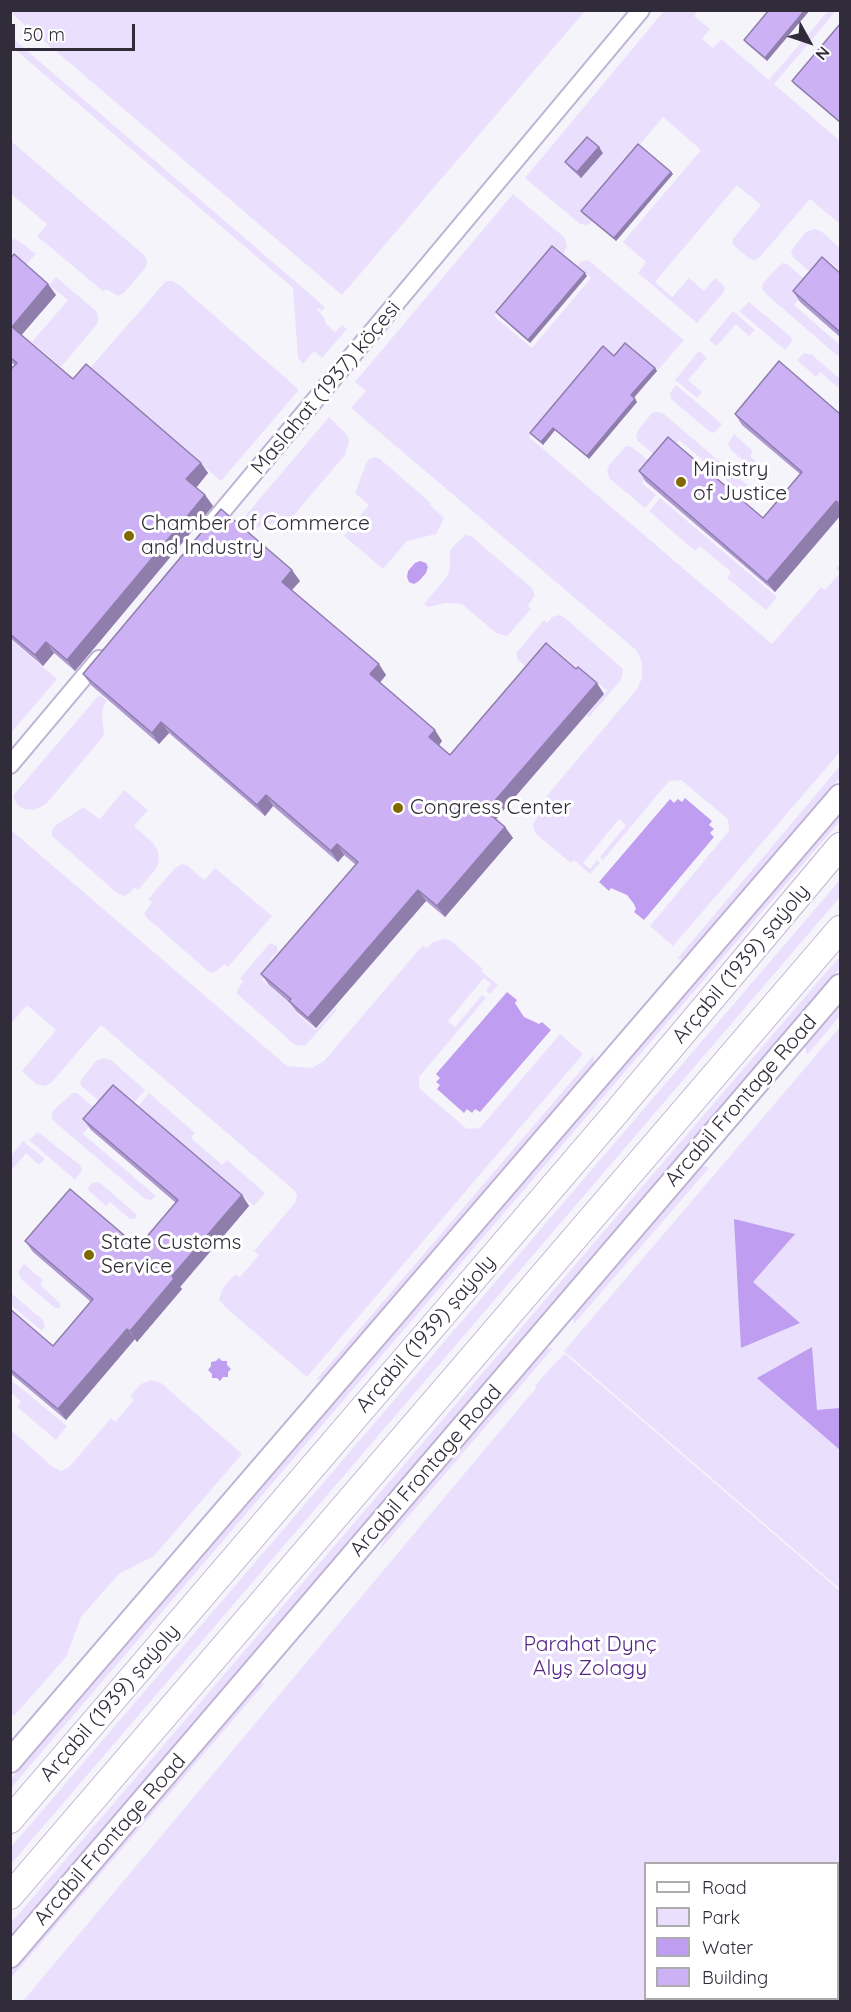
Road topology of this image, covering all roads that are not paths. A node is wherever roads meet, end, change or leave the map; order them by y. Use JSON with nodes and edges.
{"nodes":[{"id":1,"x":641,"y":10,"type":"edge"},
{"id":2,"x":201,"y":537,"type":"edge"},
{"id":3,"x":109,"y":646,"type":"edge"},
{"id":4,"x":10,"y":765,"type":"edge"},
{"id":5,"x":840,"y":796,"type":"edge"},
{"id":6,"x":840,"y":846,"type":"edge"},
{"id":7,"x":840,"y":929,"type":"edge"},
{"id":8,"x":840,"y":986,"type":"edge"},
{"id":9,"x":10,"y":1761,"type":"edge"},
{"id":10,"x":10,"y":1820,"type":"edge"},
{"id":11,"x":10,"y":1896,"type":"edge"},
{"id":12,"x":10,"y":1956,"type":"edge"}],
"edges":[{"from":1,"to":2,"type":"street","name":"Maslahat (1937) köçesi"},
{"from":3,"to":4,"type":"street"},
{"from":5,"to":9,"type":"street"},
{"from":6,"to":10,"type":"main road","name":"Arçabil (1939) şaýoly"},
{"from":7,"to":11,"type":"main road"},
{"from":8,"to":12,"type":"street","name":"Arcabil Frontage Road"}]}
